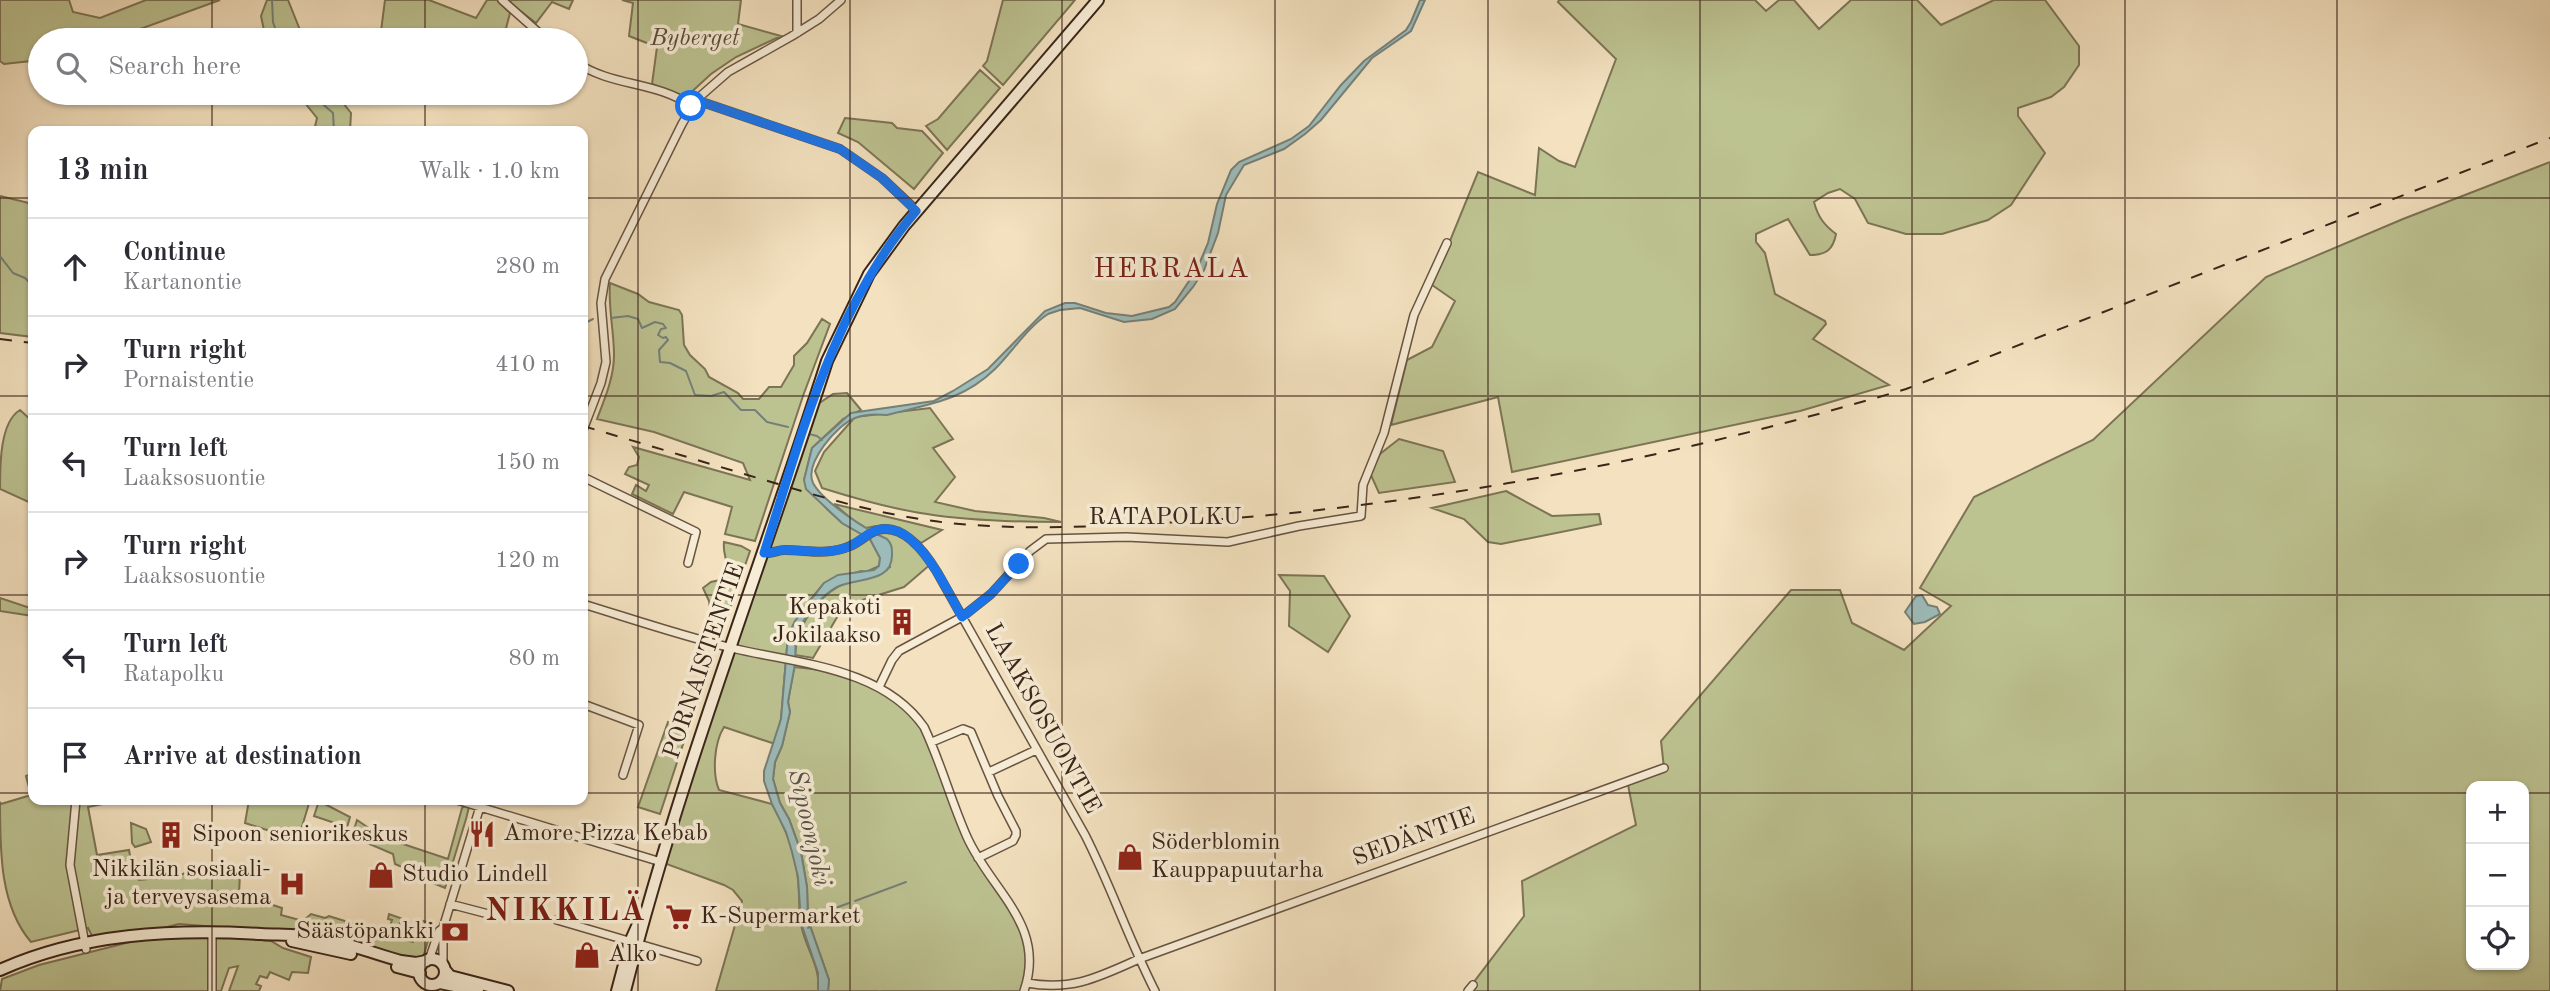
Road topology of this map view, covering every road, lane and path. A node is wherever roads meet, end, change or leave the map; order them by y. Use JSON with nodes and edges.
{"nodes":[{"id":1,"x":502,"y":0,"type":"edge"},
{"id":2,"x":797,"y":0,"type":"edge"},
{"id":3,"x":841,"y":0,"type":"edge"},
{"id":4,"x":1098,"y":0,"type":"edge"},
{"id":5,"x":534,"y":28,"type":"edge"},
{"id":6,"x":797,"y":33,"type":"junction"},
{"id":7,"x":588,"y":69,"type":"edge"},
{"id":8,"x":694,"y":103,"type":"junction"},
{"id":9,"x":916,"y":211,"type":"junction"},
{"id":10,"x":1447,"y":243,"type":"dead end"},
{"id":11,"x":588,"y":410,"type":"edge"},
{"id":12,"x":588,"y":479,"type":"edge"},
{"id":13,"x":764,"y":553,"type":"junction"},
{"id":14,"x":688,"y":563,"type":"dead end"},
{"id":15,"x":588,"y":605,"type":"edge"},
{"id":16,"x":962,"y":617,"type":"junction"},
{"id":17,"x":730,"y":648,"type":"junction"},
{"id":18,"x":879,"y":687,"type":"junction"},
{"id":19,"x":588,"y":706,"type":"edge"},
{"id":20,"x":932,"y":743,"type":"junction"},
{"id":21,"x":1036,"y":750,"type":"junction"},
{"id":22,"x":1664,"y":768,"type":"dead end"},
{"id":23,"x":989,"y":772,"type":"junction"},
{"id":24,"x":623,"y":775,"type":"dead end"},
{"id":25,"x":76,"y":805,"type":"edge"},
{"id":26,"x":480,"y":805,"type":"edge"},
{"id":27,"x":487,"y":805,"type":"edge"},
{"id":28,"x":978,"y":858,"type":"junction"},
{"id":29,"x":661,"y":862,"type":"junction"},
{"id":30,"x":450,"y":904,"type":"junction"},
{"id":31,"x":496,"y":916,"type":"dead end"},
{"id":32,"x":557,"y":920,"type":"dead end"},
{"id":33,"x":443,"y":928,"type":"junction"},
{"id":34,"x":212,"y":932,"type":"junction"},
{"id":35,"x":265,"y":934,"type":"junction"},
{"id":36,"x":634,"y":943,"type":"junction"},
{"id":37,"x":86,"y":946,"type":"junction"},
{"id":38,"x":1139,"y":958,"type":"junction"},
{"id":39,"x":427,"y":961,"type":"junction"},
{"id":40,"x":697,"y":961,"type":"dead end"},
{"id":41,"x":444,"y":968,"type":"junction"},
{"id":42,"x":0,"y":970,"type":"edge"},
{"id":43,"x":0,"y":976,"type":"edge"},
{"id":44,"x":428,"y":984,"type":"edge"},
{"id":45,"x":1025,"y":987,"type":"edge"},
{"id":46,"x":212,"y":991,"type":"edge"},
{"id":47,"x":478,"y":991,"type":"edge"},
{"id":48,"x":508,"y":991,"type":"edge"},
{"id":49,"x":617,"y":991,"type":"edge"},
{"id":50,"x":625,"y":991,"type":"edge"},
{"id":51,"x":1156,"y":991,"type":"edge"}],
"edges":[{"from":1,"to":5,"type":"street"},
{"from":2,"to":6,"type":"street"},
{"from":3,"to":6,"type":"street"},
{"from":4,"to":9,"type":"street","name":"PORNAISTENTIE"},
{"from":6,"to":8,"type":"street"},
{"from":7,"to":8,"type":"street"},
{"from":8,"to":9,"type":"street"},
{"from":8,"to":11,"type":"street"},
{"from":9,"to":13,"type":"street","name":"PORNAISTENTIE"},
{"from":10,"to":16,"type":"street","name":"RATAPOLKU"},
{"from":12,"to":14,"type":"street"},
{"from":13,"to":16,"type":"street","name":"LAAKSOSUONTIE"},
{"from":13,"to":17,"type":"street","name":"PORNAISTENTIE"},
{"from":15,"to":17,"type":"street"},
{"from":16,"to":18,"type":"street"},
{"from":16,"to":21,"type":"street","name":"LAAKSOSUONTIE"},
{"from":17,"to":18,"type":"street"},
{"from":17,"to":29,"type":"street","name":"PORNAISTENTIE"},
{"from":18,"to":20,"type":"street"},
{"from":19,"to":24,"type":"street"},
{"from":20,"to":23,"type":"street"},
{"from":20,"to":28,"type":"street"},
{"from":21,"to":23,"type":"street"},
{"from":21,"to":38,"type":"street","name":"LAAKSOSUONTIE"},
{"from":22,"to":38,"type":"street","name":"SEDÄNTIE"},
{"from":23,"to":28,"type":"street"},
{"from":25,"to":37,"type":"street"},
{"from":26,"to":30,"type":"street"},
{"from":27,"to":29,"type":"street"},
{"from":28,"to":45,"type":"street"},
{"from":29,"to":36,"type":"street","name":"PORNAISTENTIE"},
{"from":30,"to":31,"type":"street"},
{"from":30,"to":33,"type":"street"},
{"from":32,"to":36,"type":"street"},
{"from":33,"to":39,"type":"street"},
{"from":33,"to":41,"type":"street"},
{"from":34,"to":35,"type":"street"},
{"from":34,"to":37,"type":"street"},
{"from":34,"to":46,"type":"street"},
{"from":35,"to":39,"type":"street"},
{"from":35,"to":44,"type":"street"},
{"from":36,"to":40,"type":"street"},
{"from":36,"to":49,"type":"street","name":"PORNAISTENTIE"},
{"from":36,"to":50,"type":"street","name":"PORNAISTENTIE"},
{"from":37,"to":42,"type":"street"},
{"from":37,"to":43,"type":"street"},
{"from":38,"to":45,"type":"street","name":"SEDÄNTIE"},
{"from":38,"to":51,"type":"street","name":"LAAKSOSUONTIE"},
{"from":39,"to":41,"type":"street"},
{"from":39,"to":44,"type":"street"},
{"from":41,"to":44,"type":"street"},
{"from":41,"to":48,"type":"street"},
{"from":44,"to":47,"type":"street"}]}
